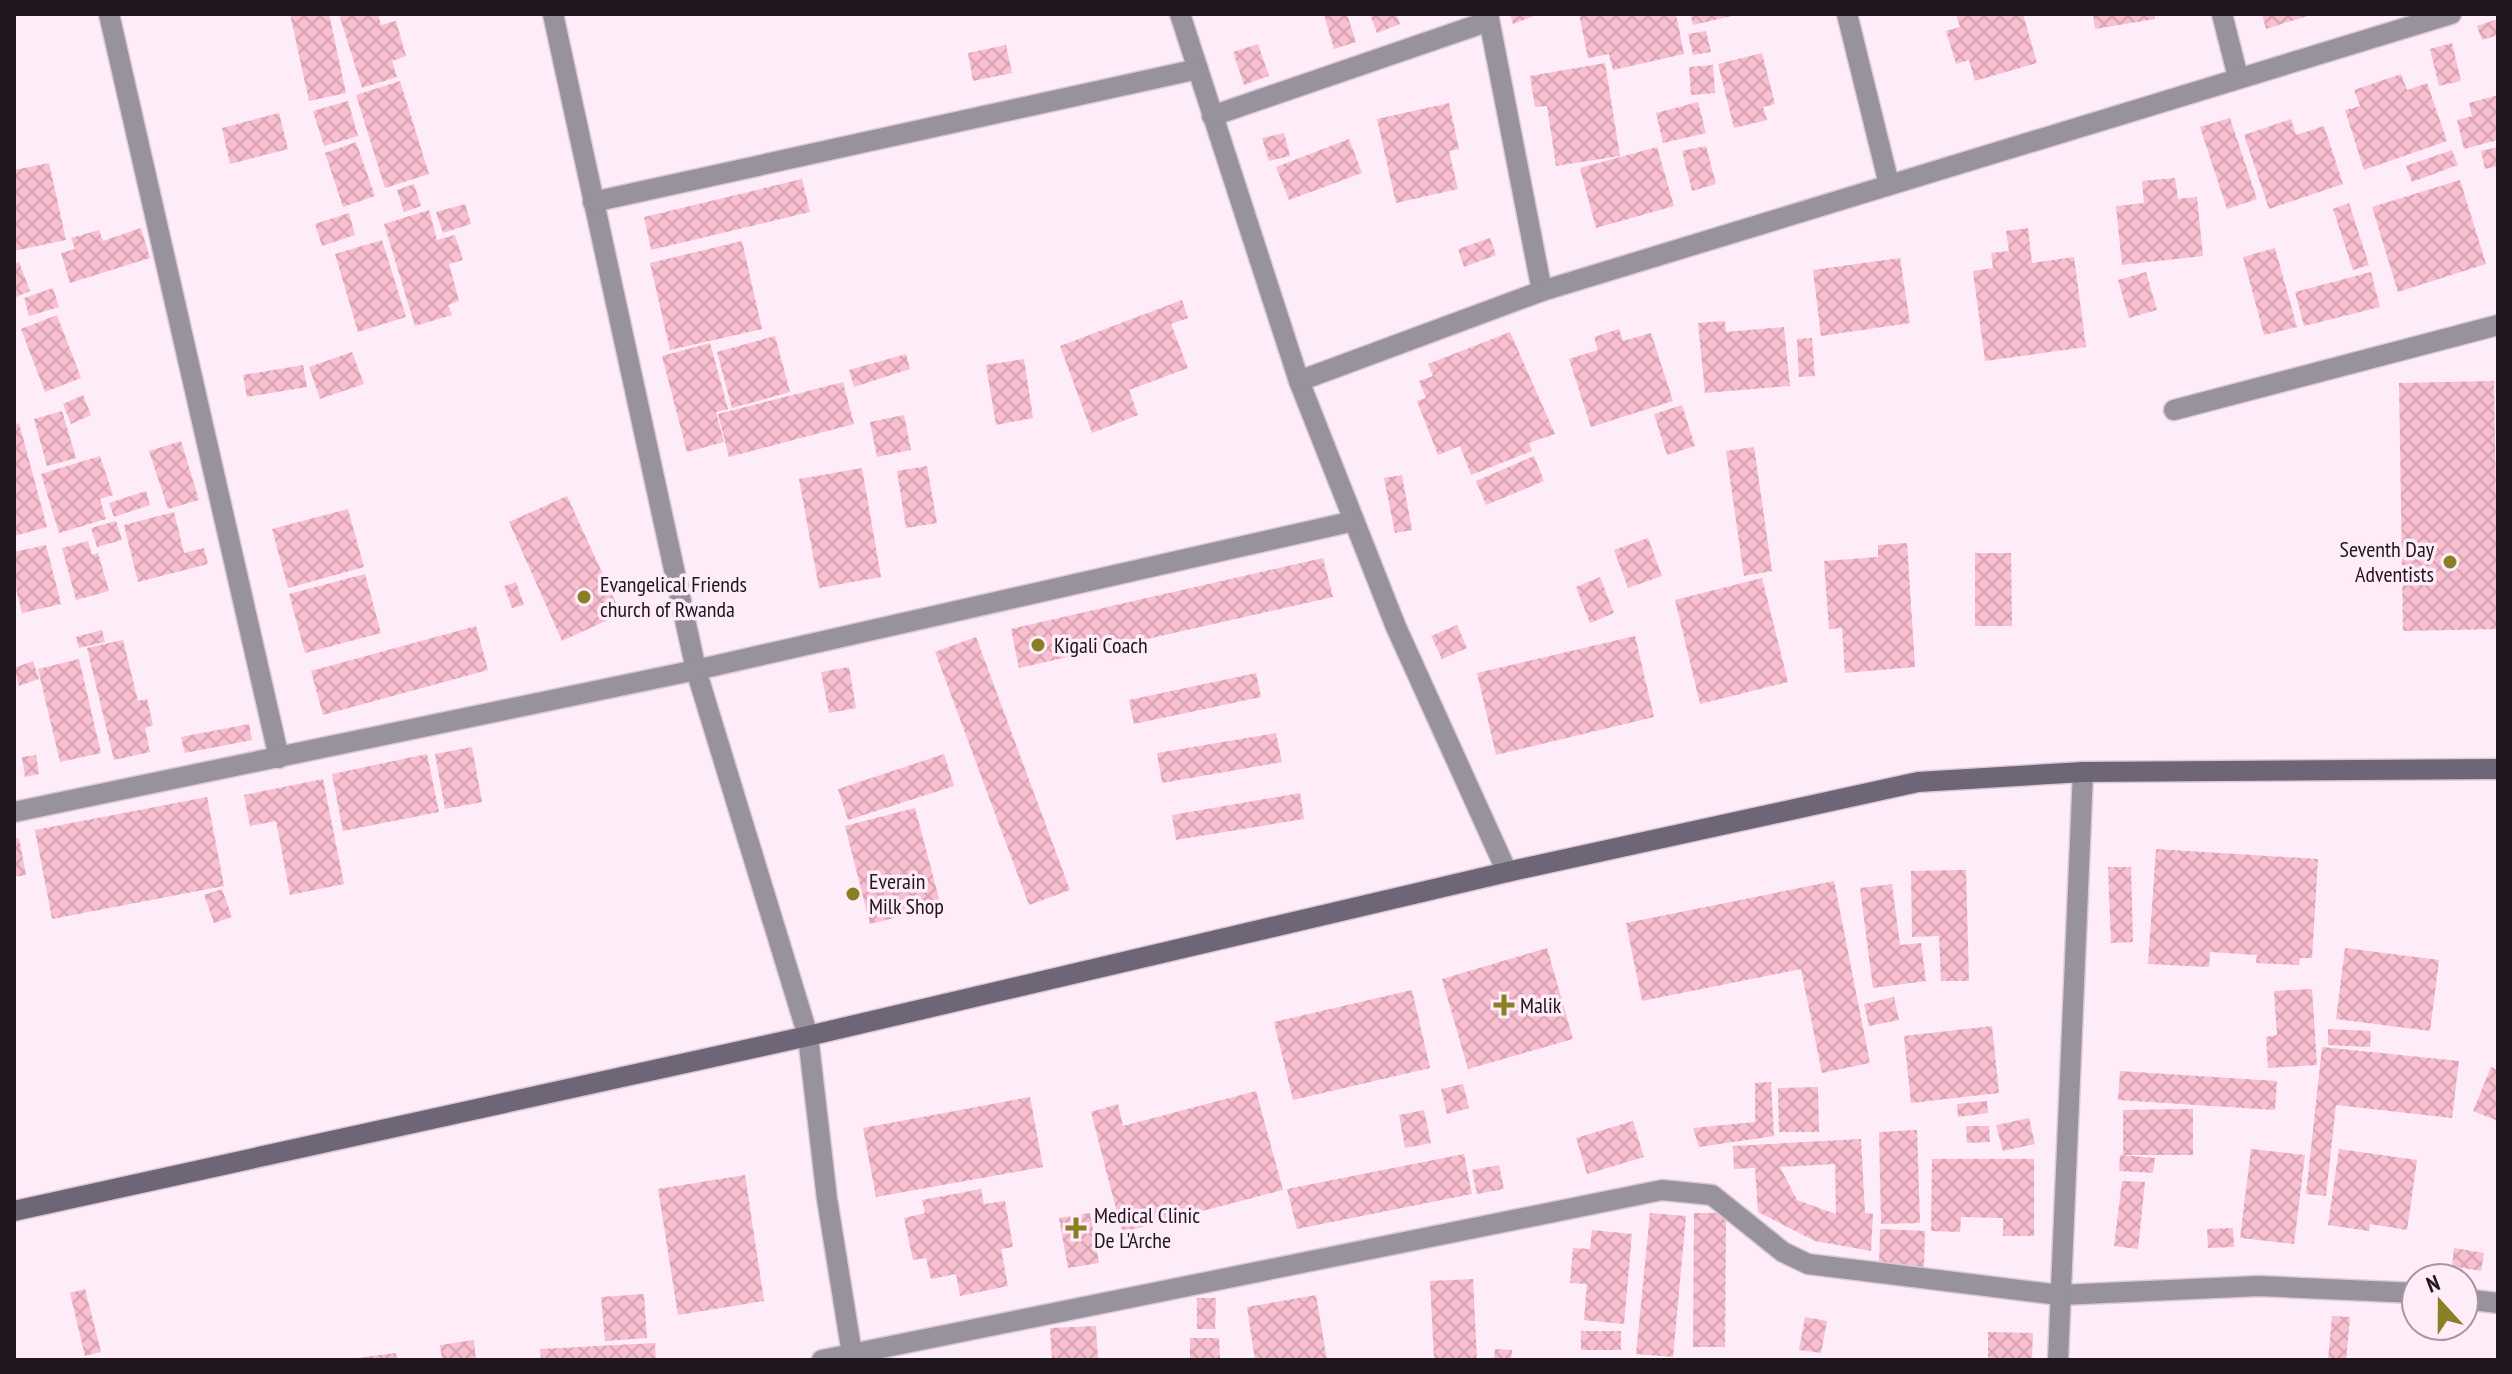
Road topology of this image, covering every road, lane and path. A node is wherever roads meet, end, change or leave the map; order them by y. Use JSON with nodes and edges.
{"nodes":[{"id":1,"x":109,"y":14,"type":"edge"},
{"id":2,"x":553,"y":14,"type":"edge"},
{"id":3,"x":1180,"y":14,"type":"edge"},
{"id":4,"x":1847,"y":14,"type":"edge"},
{"id":5,"x":2222,"y":14,"type":"edge"},
{"id":6,"x":2451,"y":14,"type":"edge"},
{"id":7,"x":1488,"y":17,"type":"edge"},
{"id":8,"x":2416,"y":19,"type":"edge"},
{"id":9,"x":1198,"y":69,"type":"junction"},
{"id":10,"x":2238,"y":77,"type":"junction"},
{"id":11,"x":1212,"y":116,"type":"junction"},
{"id":12,"x":1889,"y":184,"type":"junction"},
{"id":13,"x":593,"y":202,"type":"junction"},
{"id":14,"x":1542,"y":291,"type":"junction"},
{"id":15,"x":2498,"y":325,"type":"edge"},
{"id":16,"x":1299,"y":381,"type":"junction"},
{"id":17,"x":2174,"y":410,"type":"dead end"},
{"id":18,"x":1354,"y":521,"type":"junction"},
{"id":19,"x":696,"y":670,"type":"junction"},
{"id":20,"x":279,"y":758,"type":"junction"},
{"id":21,"x":2498,"y":769,"type":"edge"},
{"id":22,"x":2083,"y":772,"type":"junction"},
{"id":23,"x":14,"y":812,"type":"edge"},
{"id":24,"x":1507,"y":872,"type":"junction"},
{"id":25,"x":808,"y":1036,"type":"junction"},
{"id":26,"x":14,"y":1211,"type":"edge"},
{"id":27,"x":2400,"y":1292,"type":"edge"},
{"id":28,"x":2060,"y":1295,"type":"junction"},
{"id":29,"x":853,"y":1356,"type":"edge"},
{"id":30,"x":822,"y":1360,"type":"edge"},
{"id":31,"x":2058,"y":1360,"type":"edge"}],
"edges":[{"from":1,"to":20,"type":"street"},
{"from":2,"to":13,"type":"street"},
{"from":3,"to":9,"type":"street"},
{"from":4,"to":12,"type":"street"},
{"from":5,"to":10,"type":"street"},
{"from":6,"to":8,"type":"street"},
{"from":7,"to":11,"type":"street"},
{"from":7,"to":14,"type":"street"},
{"from":8,"to":10,"type":"street"},
{"from":9,"to":11,"type":"street"},
{"from":9,"to":13,"type":"street"},
{"from":10,"to":12,"type":"street"},
{"from":11,"to":16,"type":"street"},
{"from":12,"to":14,"type":"street"},
{"from":13,"to":19,"type":"street"},
{"from":14,"to":16,"type":"street"},
{"from":15,"to":17,"type":"street"},
{"from":16,"to":18,"type":"street"},
{"from":18,"to":19,"type":"street"},
{"from":18,"to":24,"type":"street"},
{"from":19,"to":20,"type":"street"},
{"from":19,"to":25,"type":"street"},
{"from":20,"to":23,"type":"street"},
{"from":21,"to":22,"type":"street"},
{"from":22,"to":24,"type":"street"},
{"from":22,"to":28,"type":"street"},
{"from":24,"to":25,"type":"street"},
{"from":25,"to":26,"type":"street"},
{"from":25,"to":29,"type":"street"},
{"from":27,"to":28,"type":"street"},
{"from":28,"to":29,"type":"street"},
{"from":28,"to":31,"type":"street"},
{"from":29,"to":30,"type":"street"}]}
